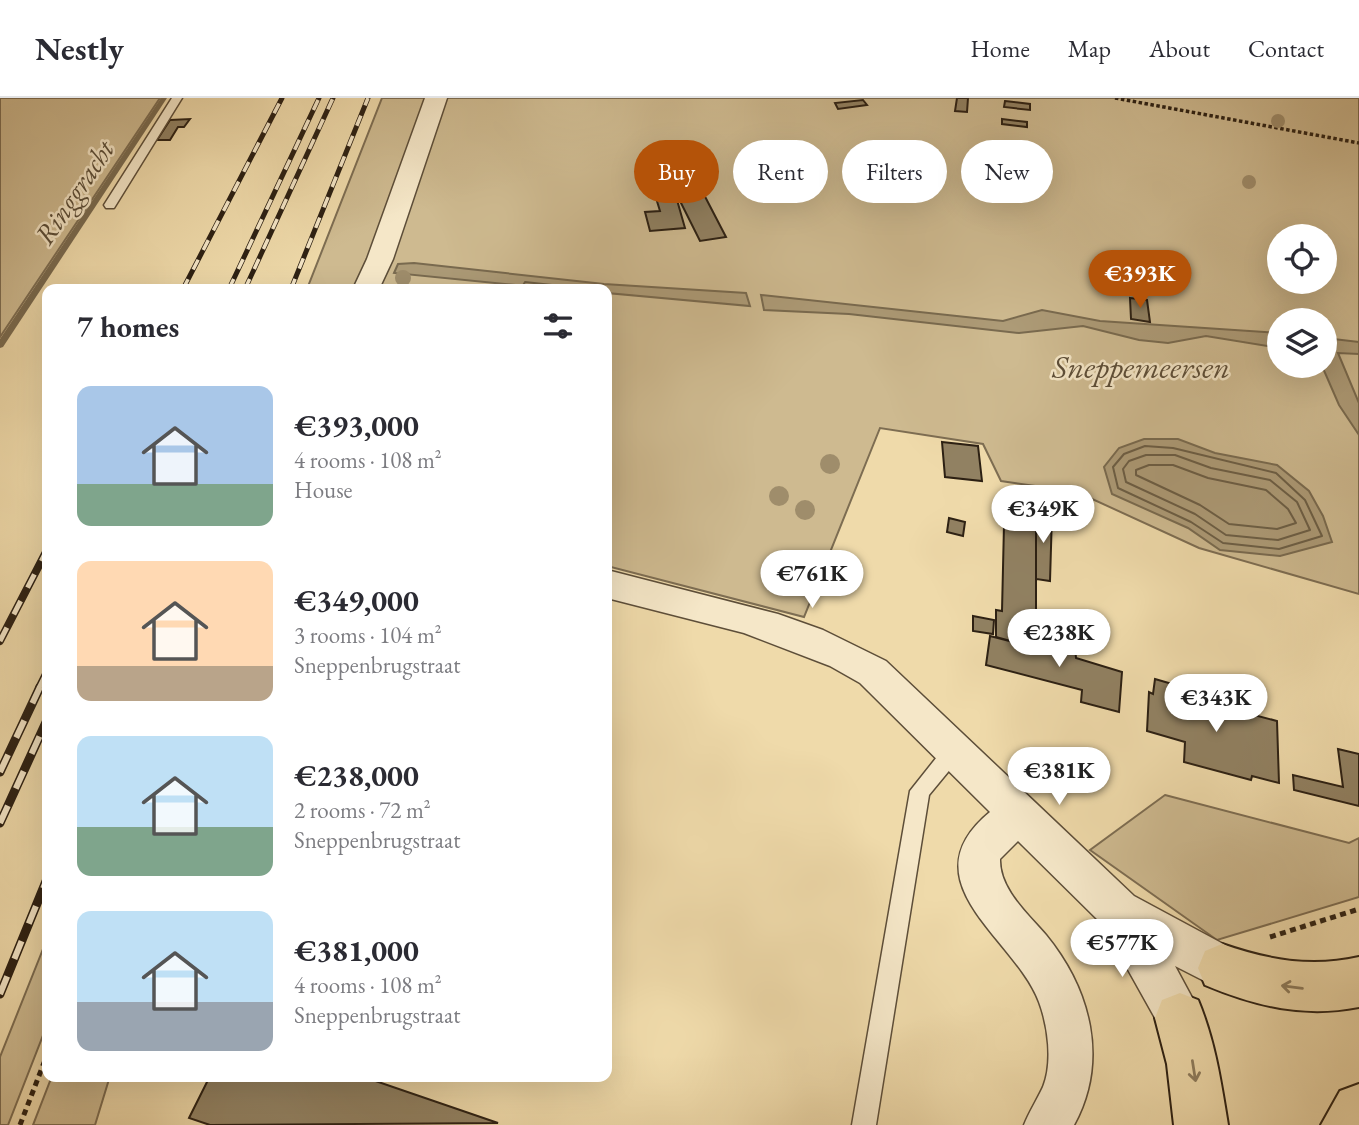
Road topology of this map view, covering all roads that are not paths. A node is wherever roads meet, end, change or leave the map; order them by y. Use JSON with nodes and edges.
{"nodes":[{"id":1,"x":177,"y":98,"type":"edge"},
{"id":2,"x":436,"y":98,"type":"edge"},
{"id":3,"x":110,"y":205,"type":"dead end"},
{"id":4,"x":368,"y":284,"type":"edge"},
{"id":5,"x":612,"y":585,"type":"edge"},
{"id":6,"x":955,"y":749,"type":"junction"},
{"id":7,"x":1021,"y":813,"type":"junction"},
{"id":8,"x":1118,"y":910,"type":"junction"},
{"id":9,"x":1222,"y":968,"type":"joint"},
{"id":10,"x":1359,"y":982,"type":"edge"},
{"id":11,"x":1180,"y":1018,"type":"joint"},
{"id":12,"x":1359,"y":1110,"type":"edge"},
{"id":13,"x":864,"y":1125,"type":"edge"},
{"id":14,"x":1048,"y":1125,"type":"edge"},
{"id":15,"x":1201,"y":1125,"type":"edge"},
{"id":16,"x":1348,"y":1125,"type":"edge"}],
"edges":[{"from":1,"to":3,"type":"lane"},
{"from":2,"to":4,"type":"street"},
{"from":5,"to":6,"type":"street"},
{"from":6,"to":7,"type":"street"},
{"from":6,"to":13,"type":"lane"},
{"from":7,"to":8,"type":"street"},
{"from":7,"to":14,"type":"street"},
{"from":8,"to":9,"type":"street"},
{"from":8,"to":11,"type":"street"},
{"from":10,"to":9,"type":"highway","one_way":true},
{"from":11,"to":15,"type":"highway","one_way":true},
{"from":12,"to":16,"type":"highway"}]}
